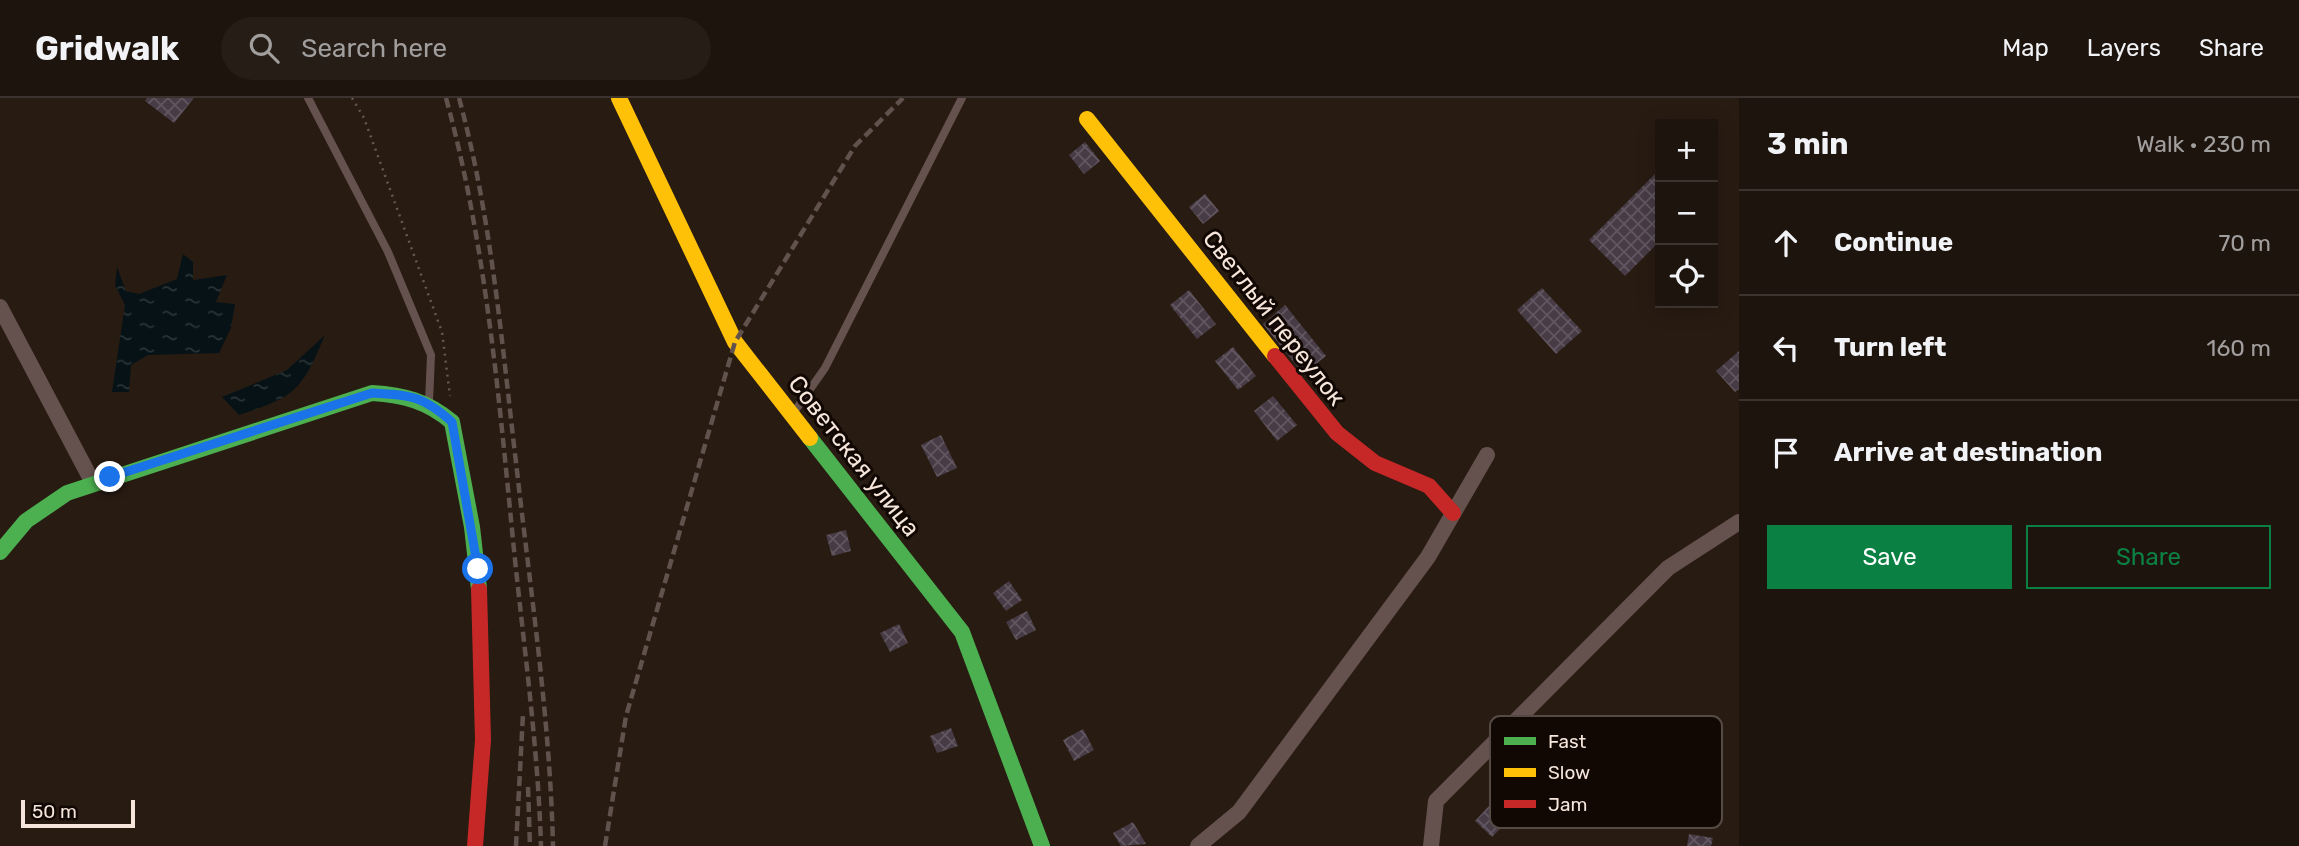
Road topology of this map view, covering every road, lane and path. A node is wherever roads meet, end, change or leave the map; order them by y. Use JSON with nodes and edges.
{"nodes":[{"id":1,"x":308,"y":98,"type":"edge"},
{"id":2,"x":352,"y":98,"type":"edge"},
{"id":3,"x":619,"y":98,"type":"edge"},
{"id":4,"x":962,"y":98,"type":"edge"},
{"id":5,"x":1087,"y":118,"type":"dead end"},
{"id":6,"x":0,"y":307,"type":"edge"},
{"id":7,"x":450,"y":396,"type":"dead end"},
{"id":8,"x":429,"y":402,"type":"junction"},
{"id":9,"x":792,"y":415,"type":"junction"},
{"id":10,"x":1487,"y":455,"type":"dead end"},
{"id":11,"x":93,"y":483,"type":"junction"},
{"id":12,"x":1453,"y":513,"type":"junction"},
{"id":13,"x":1739,"y":522,"type":"edge"},
{"id":14,"x":0,"y":552,"type":"edge"},
{"id":15,"x":1521,"y":716,"type":"edge"},
{"id":16,"x":1490,"y":747,"type":"edge"},
{"id":17,"x":475,"y":846,"type":"edge"},
{"id":18,"x":1042,"y":846,"type":"edge"},
{"id":19,"x":1198,"y":846,"type":"edge"},
{"id":20,"x":1431,"y":846,"type":"edge"}],
"edges":[{"from":1,"to":8,"type":"lane"},
{"from":2,"to":7,"type":"path"},
{"from":3,"to":9,"type":"street","name":"Советская улица"},
{"from":4,"to":9,"type":"lane"},
{"from":5,"to":12,"type":"street","name":"Светлый переулок"},
{"from":6,"to":11,"type":"street"},
{"from":8,"to":11,"type":"street"},
{"from":8,"to":17,"type":"street"},
{"from":9,"to":18,"type":"street","name":"Советская улица"},
{"from":10,"to":12,"type":"street"},
{"from":11,"to":14,"type":"street"},
{"from":12,"to":19,"type":"street"},
{"from":13,"to":15,"type":"street"},
{"from":16,"to":20,"type":"street"}]}
